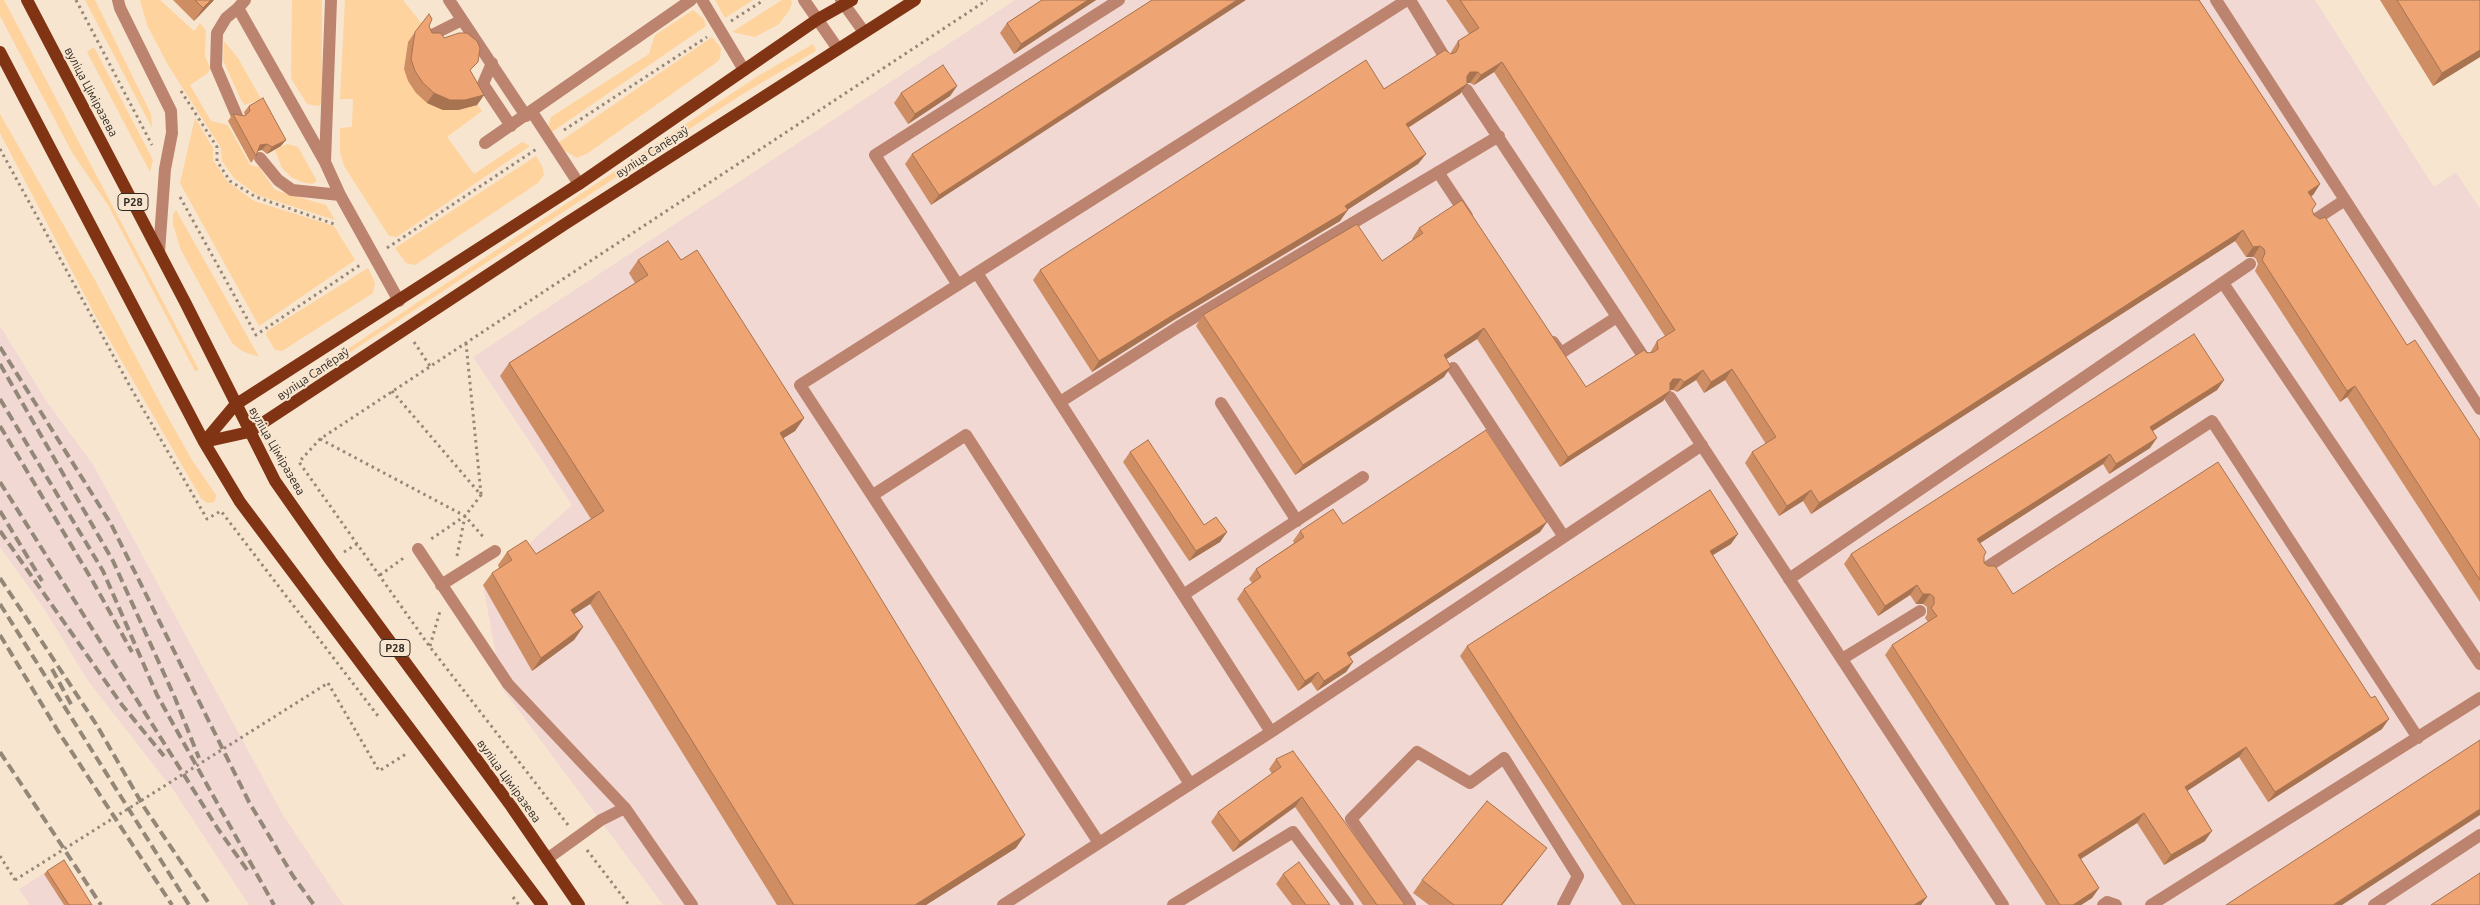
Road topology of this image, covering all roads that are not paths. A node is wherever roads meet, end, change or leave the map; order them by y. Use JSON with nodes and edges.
{"nodes":[{"id":1,"x":27,"y":0,"type":"edge"},
{"id":2,"x":118,"y":0,"type":"edge"},
{"id":3,"x":331,"y":0,"type":"edge"},
{"id":4,"x":449,"y":0,"type":"edge"},
{"id":5,"x":691,"y":0,"type":"edge"},
{"id":6,"x":702,"y":0,"type":"edge"},
{"id":7,"x":804,"y":0,"type":"edge"},
{"id":8,"x":915,"y":0,"type":"edge"},
{"id":9,"x":1119,"y":0,"type":"edge"},
{"id":10,"x":1408,"y":0,"type":"edge"},
{"id":11,"x":2216,"y":0,"type":"edge"},
{"id":12,"x":846,"y":1,"type":"edge"},
{"id":13,"x":242,"y":4,"type":"edge"},
{"id":14,"x":818,"y":19,"type":"junction"},
{"id":15,"x":462,"y":20,"type":"junction"},
{"id":16,"x":864,"y":32,"type":"junction"},
{"id":17,"x":430,"y":36,"type":"edge"},
{"id":18,"x":838,"y":49,"type":"junction"},
{"id":19,"x":0,"y":52,"type":"edge"},
{"id":20,"x":1444,"y":56,"type":"edge"},
{"id":21,"x":494,"y":67,"type":"junction"},
{"id":22,"x":744,"y":70,"type":"junction"},
{"id":23,"x":1467,"y":90,"type":"edge"},
{"id":24,"x":529,"y":114,"type":"junction"},
{"id":25,"x":238,"y":116,"type":"edge"},
{"id":26,"x":511,"y":126,"type":"junction"},
{"id":27,"x":1499,"y":136,"type":"junction"},
{"id":28,"x":485,"y":143,"type":"dead end"},
{"id":29,"x":260,"y":158,"type":"edge"},
{"id":30,"x":325,"y":162,"type":"junction"},
{"id":31,"x":1438,"y":172,"type":"junction"},
{"id":32,"x":578,"y":184,"type":"junction"},
{"id":33,"x":340,"y":195,"type":"junction"},
{"id":34,"x":2345,"y":200,"type":"junction"},
{"id":35,"x":2313,"y":221,"type":"edge"},
{"id":36,"x":1477,"y":230,"type":"edge"},
{"id":37,"x":159,"y":252,"type":"junction"},
{"id":38,"x":2250,"y":264,"type":"dead end"},
{"id":39,"x":977,"y":273,"type":"junction"},
{"id":40,"x":2223,"y":283,"type":"junction"},
{"id":41,"x":958,"y":285,"type":"junction"},
{"id":42,"x":399,"y":301,"type":"junction"},
{"id":43,"x":1618,"y":317,"type":"junction"},
{"id":44,"x":1544,"y":328,"type":"edge"},
{"id":45,"x":1643,"y":356,"type":"edge"},
{"id":46,"x":1454,"y":368,"type":"dead end"},
{"id":47,"x":1670,"y":397,"type":"edge"},
{"id":48,"x":1060,"y":402,"type":"junction"},
{"id":49,"x":1221,"y":403,"type":"dead end"},
{"id":50,"x":235,"y":405,"type":"junction"},
{"id":51,"x":2480,"y":409,"type":"edge"},
{"id":52,"x":249,"y":432,"type":"junction"},
{"id":53,"x":204,"y":442,"type":"junction"},
{"id":54,"x":1702,"y":445,"type":"junction"},
{"id":55,"x":1363,"y":478,"type":"dead end"},
{"id":56,"x":872,"y":496,"type":"junction"},
{"id":57,"x":1297,"y":521,"type":"junction"},
{"id":58,"x":1564,"y":537,"type":"junction"},
{"id":59,"x":418,"y":549,"type":"road end"},
{"id":60,"x":495,"y":552,"type":"road end"},
{"id":61,"x":1984,"y":569,"type":"edge"},
{"id":62,"x":1789,"y":579,"type":"junction"},
{"id":63,"x":446,"y":585,"type":"junction"},
{"id":64,"x":1183,"y":595,"type":"junction"},
{"id":65,"x":1920,"y":611,"type":"dead end"},
{"id":66,"x":1842,"y":659,"type":"junction"},
{"id":67,"x":2480,"y":664,"type":"edge"},
{"id":68,"x":2480,"y":698,"type":"edge"},
{"id":69,"x":1271,"y":732,"type":"junction"},
{"id":70,"x":2418,"y":738,"type":"junction"},
{"id":71,"x":1190,"y":784,"type":"junction"},
{"id":72,"x":625,"y":808,"type":"junction"},
{"id":73,"x":2480,"y":835,"type":"edge"},
{"id":74,"x":1100,"y":843,"type":"junction"},
{"id":75,"x":547,"y":859,"type":"junction"},
{"id":76,"x":542,"y":905,"type":"edge"},
{"id":77,"x":579,"y":905,"type":"edge"},
{"id":78,"x":692,"y":905,"type":"edge"},
{"id":79,"x":1003,"y":905,"type":"edge"},
{"id":80,"x":1173,"y":905,"type":"edge"},
{"id":81,"x":1348,"y":905,"type":"edge"},
{"id":82,"x":1410,"y":905,"type":"edge"},
{"id":83,"x":1563,"y":905,"type":"edge"},
{"id":84,"x":2003,"y":905,"type":"edge"},
{"id":85,"x":2103,"y":905,"type":"edge"},
{"id":86,"x":2116,"y":905,"type":"edge"},
{"id":87,"x":2151,"y":905,"type":"edge"},
{"id":88,"x":2374,"y":905,"type":"edge"}],
"edges":[{"from":1,"to":37,"type":"main road","name":"вуліца Ціміразева","number":"Р28"},
{"from":2,"to":37,"type":"street"},
{"from":3,"to":30,"type":"street"},
{"from":4,"to":15,"type":"street"},
{"from":5,"to":24,"type":"street"},
{"from":6,"to":22,"type":"street"},
{"from":7,"to":14,"type":"street"},
{"from":8,"to":16,"type":"main road","name":"вуліца Сапёраў"},
{"from":9,"to":41,"type":"street"},
{"from":10,"to":20,"type":"street"},
{"from":10,"to":39,"type":"street"},
{"from":11,"to":34,"type":"street"},
{"from":12,"to":14,"type":"main road","name":"вуліца Сапёраў"},
{"from":12,"to":16,"type":"street"},
{"from":13,"to":25,"type":"street"},
{"from":13,"to":30,"type":"street"},
{"from":14,"to":18,"type":"street"},
{"from":14,"to":22,"type":"main road","name":"вуліца Сапёраў"},
{"from":15,"to":17,"type":"street"},
{"from":15,"to":21,"type":"street"},
{"from":16,"to":18,"type":"main road","name":"вуліца Сапёраў"},
{"from":18,"to":52,"type":"main road","name":"вуліца Сапёраў"},
{"from":19,"to":53,"type":"main road"},
{"from":21,"to":24,"type":"street"},
{"from":21,"to":26,"type":"street"},
{"from":22,"to":32,"type":"main road","name":"вуліца Сапёраў"},
{"from":23,"to":27,"type":"street"},
{"from":24,"to":26,"type":"street"},
{"from":24,"to":32,"type":"street"},
{"from":26,"to":28,"type":"street"},
{"from":27,"to":31,"type":"street"},
{"from":27,"to":43,"type":"street"},
{"from":29,"to":33,"type":"street"},
{"from":30,"to":33,"type":"street"},
{"from":31,"to":36,"type":"street"},
{"from":31,"to":48,"type":"street"},
{"from":32,"to":42,"type":"main road","name":"вуліца Сапёраў"},
{"from":33,"to":42,"type":"street"},
{"from":34,"to":35,"type":"street"},
{"from":34,"to":51,"type":"street"},
{"from":37,"to":50,"type":"main road","name":"вуліца Ціміразева","number":"Р28"},
{"from":38,"to":40,"type":"street"},
{"from":39,"to":41,"type":"street"},
{"from":39,"to":48,"type":"street"},
{"from":40,"to":62,"type":"street"},
{"from":40,"to":67,"type":"street"},
{"from":41,"to":56,"type":"street"},
{"from":42,"to":50,"type":"main road","name":"вуліца Сапёраў"},
{"from":43,"to":44,"type":"street"},
{"from":43,"to":45,"type":"street"},
{"from":46,"to":58,"type":"street"},
{"from":47,"to":54,"type":"street"},
{"from":48,"to":64,"type":"street"},
{"from":49,"to":57,"type":"street"},
{"from":50,"to":52,"type":"main road","name":"вуліца Ціміразева","number":"Р28"},
{"from":50,"to":53,"type":"main road","name":"вуліца Сапёраў"},
{"from":52,"to":53,"type":"main road","name":"вуліца Сапёраў"},
{"from":52,"to":75,"type":"main road","name":"вуліца Ціміразева","number":"Р28"},
{"from":53,"to":76,"type":"main road"},
{"from":54,"to":58,"type":"street"},
{"from":54,"to":62,"type":"street"},
{"from":55,"to":57,"type":"street"},
{"from":56,"to":71,"type":"street"},
{"from":56,"to":74,"type":"street"},
{"from":57,"to":64,"type":"street"},
{"from":58,"to":69,"type":"street"},
{"from":59,"to":63,"type":"street"},
{"from":60,"to":63,"type":"street"},
{"from":61,"to":70,"type":"street"},
{"from":62,"to":66,"type":"street"},
{"from":63,"to":72,"type":"street"},
{"from":64,"to":69,"type":"street"},
{"from":65,"to":66,"type":"street"},
{"from":66,"to":84,"type":"street"},
{"from":68,"to":70,"type":"street"},
{"from":69,"to":71,"type":"street"},
{"from":70,"to":87,"type":"street"},
{"from":71,"to":74,"type":"street"},
{"from":72,"to":75,"type":"street"},
{"from":72,"to":78,"type":"street"},
{"from":73,"to":88,"type":"street"},
{"from":74,"to":79,"type":"street"},
{"from":75,"to":77,"type":"main road","name":"вуліца Ціміразева","number":"Р28"},
{"from":80,"to":81,"type":"street"},
{"from":82,"to":83,"type":"street"},
{"from":85,"to":86,"type":"street"}]}
